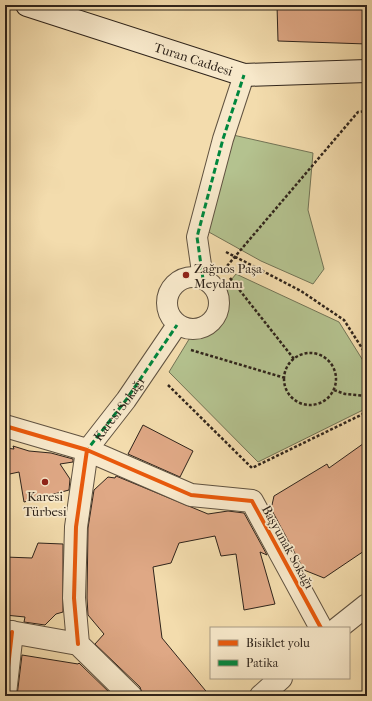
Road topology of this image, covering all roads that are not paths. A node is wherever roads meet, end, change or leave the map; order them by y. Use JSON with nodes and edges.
{"nodes":[{"id":1,"x":27,"y":5,"type":"edge"},
{"id":2,"x":367,"y":71,"type":"edge"},
{"id":3,"x":244,"y":75,"type":"junction"},
{"id":4,"x":213,"y":278,"type":"junction"},
{"id":5,"x":177,"y":325,"type":"junction"},
{"id":6,"x":5,"y":426,"type":"edge"},
{"id":7,"x":87,"y":450,"type":"junction"},
{"id":8,"x":367,"y":605,"type":"edge"},
{"id":9,"x":320,"y":627,"type":"edge"},
{"id":10,"x":339,"y":627,"type":"edge"},
{"id":11,"x":8,"y":632,"type":"edge"},
{"id":12,"x":78,"y":644,"type":"junction"},
{"id":13,"x":280,"y":679,"type":"edge"},
{"id":14,"x":5,"y":694,"type":"edge"},
{"id":15,"x":131,"y":696,"type":"edge"},
{"id":16,"x":261,"y":696,"type":"edge"}],
"edges":[{"from":1,"to":3,"type":"street","name":"Turan Caddesi"},
{"from":2,"to":3,"type":"street","name":"Turan Caddesi"},
{"from":3,"to":4,"type":"street"},
{"from":4,"to":5,"type":"street"},
{"from":4,"to":5,"type":"street"},
{"from":5,"to":7,"type":"street","name":"Karesi Sokağı"},
{"from":6,"to":7,"type":"street"},
{"from":7,"to":9,"type":"street","name":"Başyunak Sokağı"},
{"from":7,"to":12,"type":"street","name":"Karesi Sokağı"},
{"from":8,"to":10,"type":"street"},
{"from":11,"to":12,"type":"street"},
{"from":11,"to":14,"type":"street"},
{"from":12,"to":15,"type":"street"},
{"from":13,"to":16,"type":"street"}]}
